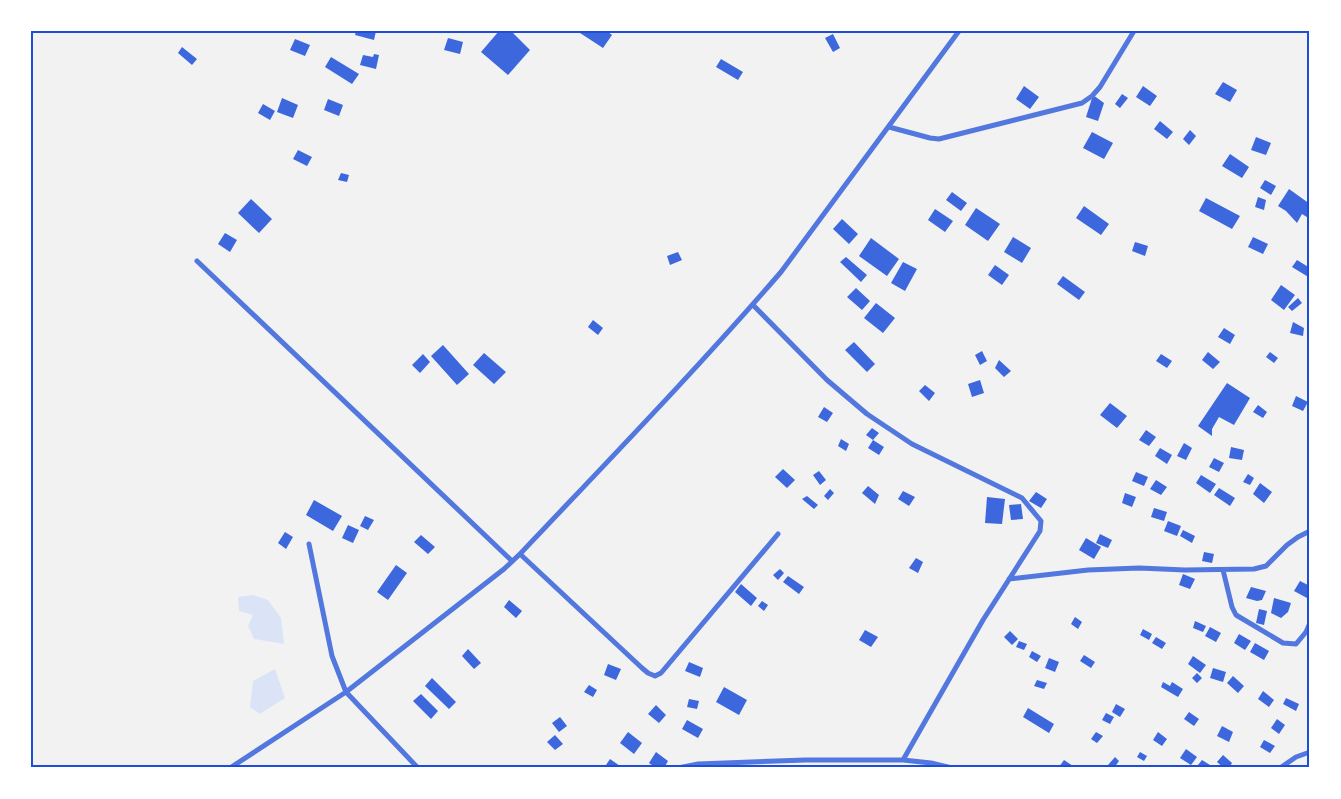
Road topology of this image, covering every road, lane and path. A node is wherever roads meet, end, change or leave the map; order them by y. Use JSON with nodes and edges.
{"nodes":[{"id":1,"x":959,"y":31,"type":"edge"},
{"id":2,"x":1134,"y":31,"type":"edge"},
{"id":3,"x":889,"y":127,"type":"junction"},
{"id":4,"x":196,"y":260,"type":"dead end"},
{"id":5,"x":753,"y":305,"type":"junction"},
{"id":6,"x":1310,"y":531,"type":"edge"},
{"id":7,"x":778,"y":534,"type":"dead end"},
{"id":8,"x":309,"y":544,"type":"dead end"},
{"id":9,"x":520,"y":554,"type":"junction"},
{"id":10,"x":512,"y":561,"type":"junction"},
{"id":11,"x":1223,"y":570,"type":"junction"},
{"id":12,"x":1009,"y":579,"type":"junction"},
{"id":13,"x":1310,"y":623,"type":"edge"},
{"id":14,"x":346,"y":692,"type":"junction"},
{"id":15,"x":1310,"y":752,"type":"edge"},
{"id":16,"x":903,"y":760,"type":"junction"},
{"id":17,"x":230,"y":768,"type":"edge"},
{"id":18,"x":418,"y":768,"type":"edge"},
{"id":19,"x":678,"y":768,"type":"edge"},
{"id":20,"x":952,"y":768,"type":"edge"},
{"id":21,"x":1280,"y":768,"type":"edge"}],
"edges":[{"from":1,"to":3,"type":"street"},
{"from":2,"to":3,"type":"street"},
{"from":3,"to":5,"type":"street"},
{"from":4,"to":10,"type":"street"},
{"from":5,"to":9,"type":"street"},
{"from":5,"to":12,"type":"street"},
{"from":6,"to":11,"type":"street"},
{"from":7,"to":9,"type":"street"},
{"from":8,"to":14,"type":"street"},
{"from":9,"to":10,"type":"street"},
{"from":10,"to":14,"type":"street"},
{"from":11,"to":12,"type":"street"},
{"from":11,"to":13,"type":"street"},
{"from":12,"to":16,"type":"street"},
{"from":14,"to":17,"type":"street"},
{"from":14,"to":18,"type":"street"},
{"from":15,"to":21,"type":"street"},
{"from":16,"to":19,"type":"street"},
{"from":16,"to":20,"type":"street"}]}
